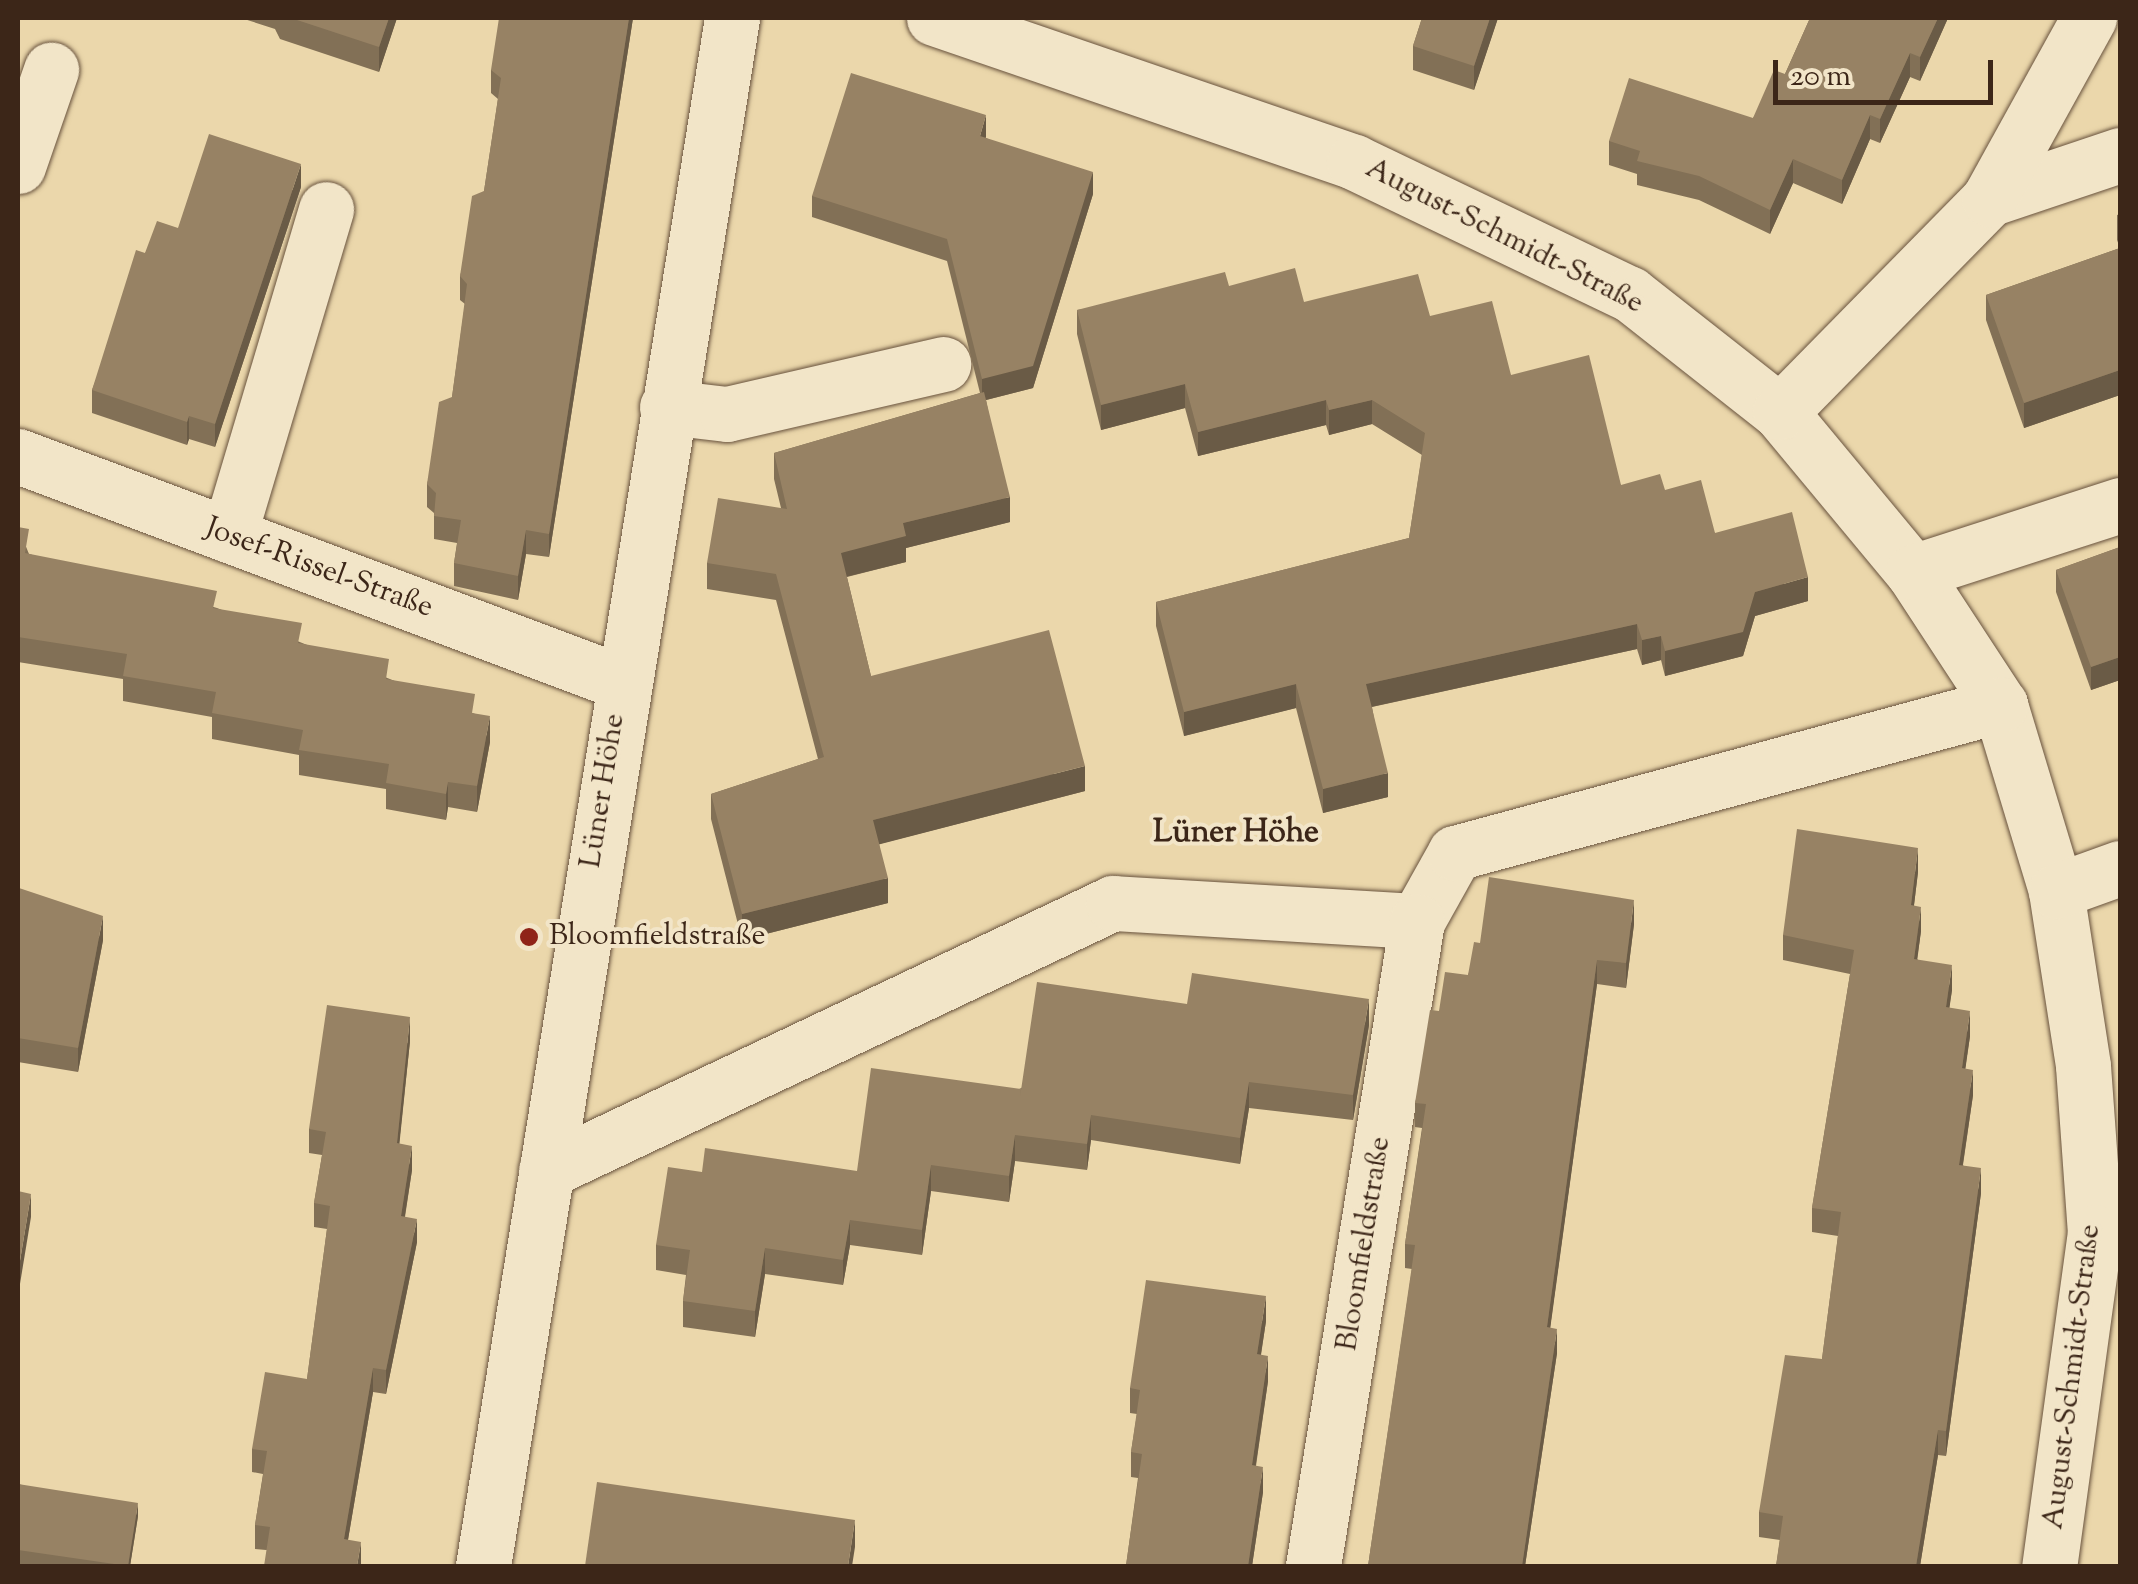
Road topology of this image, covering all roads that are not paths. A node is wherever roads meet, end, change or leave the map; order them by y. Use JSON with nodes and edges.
{"nodes":[{"id":1,"x":732,"y":18,"type":"edge"},
{"id":2,"x":934,"y":18,"type":"edge"},
{"id":3,"x":2089,"y":18,"type":"edge"},
{"id":4,"x":51,"y":70,"type":"dead end"},
{"id":5,"x":2120,"y":156,"type":"edge"},
{"id":6,"x":18,"y":166,"type":"edge"},
{"id":7,"x":1989,"y":199,"type":"junction"},
{"id":8,"x":326,"y":209,"type":"dead end"},
{"id":9,"x":943,"y":364,"type":"dead end"},
{"id":10,"x":667,"y":407,"type":"junction"},
{"id":11,"x":1780,"y":412,"type":"junction"},
{"id":12,"x":18,"y":456,"type":"edge"},
{"id":13,"x":2120,"y":504,"type":"edge"},
{"id":14,"x":229,"y":535,"type":"junction"},
{"id":15,"x":1913,"y":572,"type":"junction"},
{"id":16,"x":622,"y":682,"type":"junction"},
{"id":17,"x":2000,"y":705,"type":"junction"},
{"id":18,"x":2120,"y":868,"type":"edge"},
{"id":19,"x":2056,"y":890,"type":"junction"},
{"id":20,"x":1418,"y":921,"type":"junction"},
{"id":21,"x":546,"y":1171,"type":"junction"},
{"id":22,"x":2108,"y":1228,"type":"edge"},
{"id":23,"x":483,"y":1566,"type":"edge"},
{"id":24,"x":1314,"y":1566,"type":"edge"},
{"id":25,"x":2049,"y":1566,"type":"edge"}],
"edges":[{"from":1,"to":10,"type":"street","name":"Lüner Höhe"},
{"from":2,"to":11,"type":"street","name":"August-Schmidt-Straße"},
{"from":3,"to":7,"type":"street"},
{"from":4,"to":6,"type":"street"},
{"from":5,"to":7,"type":"street"},
{"from":7,"to":11,"type":"street"},
{"from":8,"to":14,"type":"street"},
{"from":9,"to":10,"type":"street"},
{"from":10,"to":16,"type":"street","name":"Lüner Höhe"},
{"from":11,"to":15,"type":"street","name":"August-Schmidt-Straße"},
{"from":12,"to":14,"type":"street","name":"Josef-Rissel-Straße"},
{"from":13,"to":15,"type":"street"},
{"from":14,"to":16,"type":"street","name":"Josef-Rissel-Straße"},
{"from":15,"to":17,"type":"street","name":"August-Schmidt-Straße"},
{"from":16,"to":21,"type":"street","name":"Lüner Höhe"},
{"from":17,"to":19,"type":"street","name":"August-Schmidt-Straße"},
{"from":17,"to":20,"type":"street","name":"Bloomfieldstraße"},
{"from":18,"to":19,"type":"street"},
{"from":19,"to":22,"type":"street","name":"August-Schmidt-Straße"},
{"from":20,"to":21,"type":"street"},
{"from":20,"to":24,"type":"street","name":"Bloomfieldstraße"},
{"from":21,"to":23,"type":"street","name":"Lüner Höhe"},
{"from":22,"to":25,"type":"street","name":"August-Schmidt-Straße"}]}
